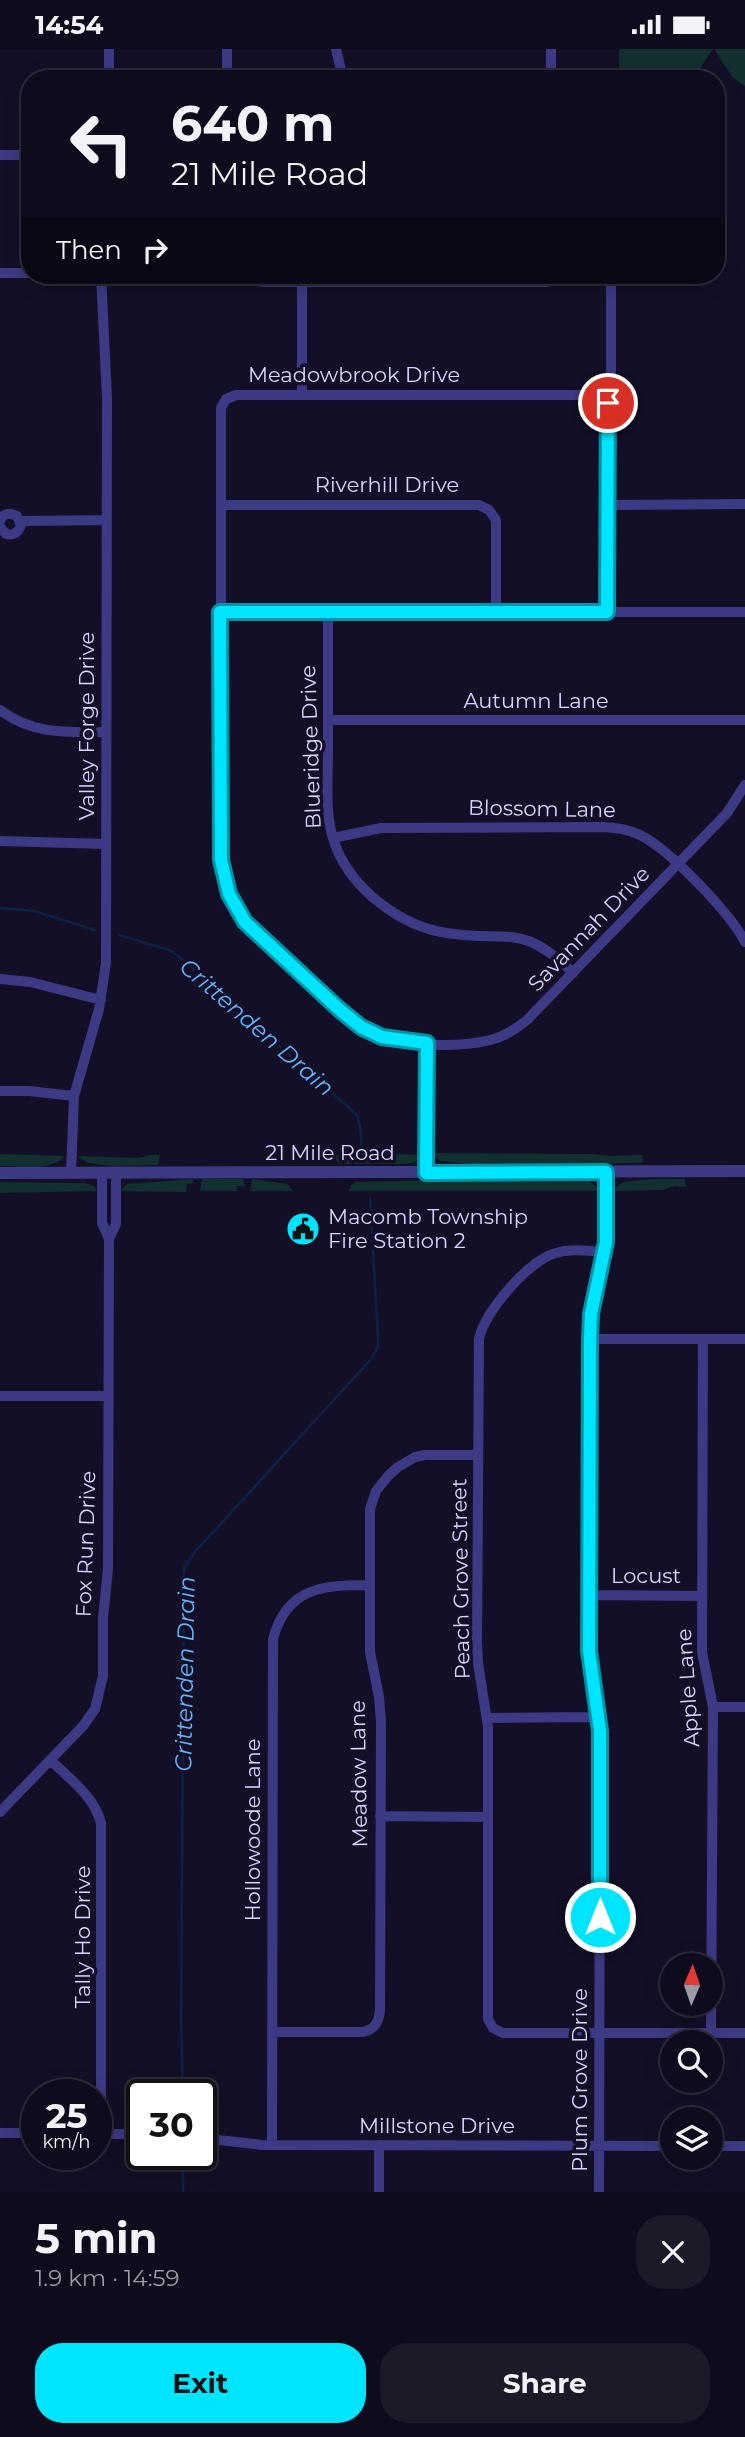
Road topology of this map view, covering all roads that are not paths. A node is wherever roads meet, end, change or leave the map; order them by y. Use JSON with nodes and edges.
{"nodes":[{"id":1,"x":109,"y":49,"type":"edge"},
{"id":2,"x":227,"y":49,"type":"edge"},
{"id":3,"x":336,"y":49,"type":"edge"},
{"id":4,"x":551,"y":49,"type":"edge"},
{"id":5,"x":109,"y":70,"type":"edge"},
{"id":6,"x":227,"y":70,"type":"edge"},
{"id":7,"x":341,"y":70,"type":"edge"},
{"id":8,"x":551,"y":70,"type":"edge"},
{"id":9,"x":21,"y":155,"type":"edge"},
{"id":10,"x":0,"y":156,"type":"edge"},
{"id":11,"x":21,"y":273,"type":"edge"},
{"id":12,"x":0,"y":274,"type":"edge"},
{"id":13,"x":101,"y":284,"type":"edge"},
{"id":14,"x":302,"y":284,"type":"edge"},
{"id":15,"x":611,"y":284,"type":"edge"},
{"id":16,"x":302,"y":394,"type":"junction"},
{"id":17,"x":609,"y":394,"type":"junction"},
{"id":18,"x":221,"y":505,"type":"junction"},
{"id":19,"x":607,"y":505,"type":"junction"},
{"id":20,"x":745,"y":505,"type":"edge"},
{"id":21,"x":106,"y":520,"type":"junction"},
{"id":22,"x":0,"y":521,"type":"edge"},
{"id":23,"x":21,"y":521,"type":"junction"},
{"id":24,"x":0,"y":527,"type":"edge"},
{"id":25,"x":220,"y":612,"type":"junction"},
{"id":26,"x":496,"y":612,"type":"junction"},
{"id":27,"x":607,"y":612,"type":"junction"},
{"id":28,"x":745,"y":612,"type":"edge"},
{"id":29,"x":328,"y":613,"type":"junction"},
{"id":30,"x":0,"y":710,"type":"edge"},
{"id":31,"x":328,"y":720,"type":"junction"},
{"id":32,"x":745,"y":720,"type":"edge"},
{"id":33,"x":106,"y":732,"type":"junction"},
{"id":34,"x":745,"y":785,"type":"edge"},
{"id":35,"x":333,"y":838,"type":"junction"},
{"id":36,"x":0,"y":841,"type":"edge"},
{"id":37,"x":106,"y":844,"type":"junction"},
{"id":38,"x":678,"y":866,"type":"junction"},
{"id":39,"x":745,"y":942,"type":"edge"},
{"id":40,"x":573,"y":973,"type":"junction"},
{"id":41,"x":0,"y":979,"type":"edge"},
{"id":42,"x":101,"y":1000,"type":"junction"},
{"id":43,"x":427,"y":1043,"type":"junction"},
{"id":44,"x":0,"y":1091,"type":"edge"},
{"id":45,"x":74,"y":1096,"type":"junction"},
{"id":46,"x":745,"y":1171,"type":"edge"},
{"id":47,"x":606,"y":1172,"type":"junction"},
{"id":48,"x":0,"y":1173,"type":"edge"},
{"id":49,"x":72,"y":1173,"type":"junction"},
{"id":50,"x":102,"y":1173,"type":"junction"},
{"id":51,"x":116,"y":1173,"type":"junction"},
{"id":52,"x":426,"y":1173,"type":"junction"},
{"id":53,"x":109,"y":1239,"type":"junction"},
{"id":54,"x":604,"y":1252,"type":"junction"},
{"id":55,"x":590,"y":1339,"type":"junction"},
{"id":56,"x":703,"y":1339,"type":"junction"},
{"id":57,"x":745,"y":1339,"type":"edge"},
{"id":58,"x":0,"y":1396,"type":"edge"},
{"id":59,"x":108,"y":1396,"type":"junction"},
{"id":60,"x":478,"y":1455,"type":"junction"},
{"id":61,"x":369,"y":1585,"type":"junction"},
{"id":62,"x":590,"y":1595,"type":"junction"},
{"id":63,"x":702,"y":1596,"type":"junction"},
{"id":64,"x":713,"y":1707,"type":"junction"},
{"id":65,"x":745,"y":1707,"type":"edge"},
{"id":66,"x":599,"y":1717,"type":"junction"},
{"id":67,"x":488,"y":1718,"type":"junction"},
{"id":68,"x":50,"y":1760,"type":"junction"},
{"id":69,"x":0,"y":1812,"type":"edge"},
{"id":70,"x":380,"y":1816,"type":"junction"},
{"id":71,"x":487,"y":1817,"type":"junction"},
{"id":72,"x":711,"y":2030,"type":"edge"},
{"id":73,"x":272,"y":2032,"type":"junction"},
{"id":74,"x":600,"y":2033,"type":"junction"},
{"id":75,"x":660,"y":2033,"type":"edge"},
{"id":76,"x":723,"y":2033,"type":"edge"},
{"id":77,"x":745,"y":2033,"type":"edge"},
{"id":78,"x":99,"y":2079,"type":"edge"},
{"id":79,"x":0,"y":2133,"type":"edge"},
{"id":80,"x":21,"y":2133,"type":"edge"},
{"id":81,"x":217,"y":2140,"type":"edge"},
{"id":82,"x":272,"y":2145,"type":"junction"},
{"id":83,"x":379,"y":2145,"type":"junction"},
{"id":84,"x":599,"y":2146,"type":"junction"},
{"id":85,"x":660,"y":2146,"type":"edge"},
{"id":86,"x":723,"y":2146,"type":"edge"},
{"id":87,"x":745,"y":2146,"type":"edge"},
{"id":88,"x":379,"y":2192,"type":"edge"},
{"id":89,"x":599,"y":2192,"type":"edge"}],
"edges":[{"from":1,"to":5,"type":"street"},
{"from":2,"to":6,"type":"street"},
{"from":3,"to":7,"type":"street"},
{"from":4,"to":8,"type":"street"},
{"from":9,"to":10,"type":"street"},
{"from":11,"to":12,"type":"street"},
{"from":13,"to":21,"type":"street","name":"Valley Forge Drive"},
{"from":14,"to":16,"type":"street"},
{"from":15,"to":17,"type":"street"},
{"from":16,"to":17,"type":"street","name":"Meadowbrook Drive"},
{"from":16,"to":18,"type":"street","name":"Meadowbrook Drive"},
{"from":17,"to":19,"type":"street"},
{"from":18,"to":25,"type":"street","name":"Meadowbrook Drive"},
{"from":18,"to":26,"type":"street","name":"Riverhill Drive"},
{"from":19,"to":20,"type":"street"},
{"from":19,"to":27,"type":"street"},
{"from":21,"to":23,"type":"street"},
{"from":21,"to":33,"type":"street","name":"Valley Forge Drive"},
{"from":22,"to":23,"type":"street"},
{"from":23,"to":24,"type":"street"},
{"from":25,"to":29,"type":"street"},
{"from":25,"to":43,"type":"street","name":"Meadowbrook Drive"},
{"from":26,"to":27,"type":"street"},
{"from":26,"to":29,"type":"street"},
{"from":27,"to":28,"type":"street"},
{"from":29,"to":31,"type":"street","name":"Blueridge Drive"},
{"from":30,"to":33,"type":"street"},
{"from":31,"to":32,"type":"street","name":"Autumn Lane"},
{"from":31,"to":35,"type":"street","name":"Blueridge Drive"},
{"from":33,"to":37,"type":"street","name":"Valley Forge Drive"},
{"from":34,"to":38,"type":"street","name":"Savannah Drive"},
{"from":35,"to":38,"type":"street","name":"Blossom Lane"},
{"from":35,"to":40,"type":"street","name":"Blueridge Drive"},
{"from":36,"to":37,"type":"street"},
{"from":37,"to":42,"type":"street","name":"Valley Forge Drive"},
{"from":38,"to":39,"type":"street","name":"Blossom Lane"},
{"from":38,"to":40,"type":"street","name":"Savannah Drive"},
{"from":40,"to":43,"type":"street","name":"Savannah Drive"},
{"from":41,"to":42,"type":"street"},
{"from":42,"to":45,"type":"street","name":"Valley Forge Drive"},
{"from":43,"to":52,"type":"street"},
{"from":44,"to":45,"type":"street"},
{"from":45,"to":49,"type":"street","name":"Valley Forge Drive"},
{"from":46,"to":47,"type":"street","name":"21 Mile Road"},
{"from":47,"to":52,"type":"street","name":"21 Mile Road"},
{"from":47,"to":54,"type":"street","name":"Plum Grove Drive"},
{"from":48,"to":49,"type":"street","name":"21 Mile Road"},
{"from":49,"to":50,"type":"street","name":"21 Mile Road"},
{"from":50,"to":51,"type":"street","name":"21 Mile Road"},
{"from":50,"to":53,"type":"street","name":"Fox Run Drive"},
{"from":51,"to":52,"type":"street","name":"21 Mile Road"},
{"from":51,"to":53,"type":"street","name":"Fox Run Drive"},
{"from":53,"to":59,"type":"street","name":"Fox Run Drive"},
{"from":54,"to":55,"type":"street","name":"Plum Grove Drive"},
{"from":54,"to":60,"type":"street","name":"Peach Grove Street"},
{"from":55,"to":56,"type":"street"},
{"from":55,"to":62,"type":"street","name":"Plum Grove Drive"},
{"from":56,"to":57,"type":"street"},
{"from":56,"to":63,"type":"street","name":"Apple Lane"},
{"from":58,"to":59,"type":"street"},
{"from":59,"to":68,"type":"street","name":"Fox Run Drive"},
{"from":60,"to":61,"type":"street","name":"Meadow Lane"},
{"from":60,"to":67,"type":"street","name":"Peach Grove Street"},
{"from":61,"to":70,"type":"street","name":"Meadow Lane"},
{"from":61,"to":73,"type":"street","name":"Hollowoode Lane"},
{"from":62,"to":63,"type":"street","name":"Locust"},
{"from":62,"to":66,"type":"street","name":"Plum Grove Drive"},
{"from":63,"to":64,"type":"street","name":"Apple Lane"},
{"from":64,"to":65,"type":"street"},
{"from":64,"to":72,"type":"street","name":"Apple Lane"},
{"from":66,"to":67,"type":"street"},
{"from":66,"to":74,"type":"street","name":"Plum Grove Drive"},
{"from":67,"to":71,"type":"street","name":"Peach Grove Street"},
{"from":68,"to":69,"type":"street","name":"Fox Run Drive"},
{"from":68,"to":78,"type":"street","name":"Tally Ho Drive"},
{"from":70,"to":71,"type":"street"},
{"from":70,"to":73,"type":"street","name":"Meadow Lane"},
{"from":71,"to":74,"type":"street","name":"Peach Grove Street"},
{"from":73,"to":82,"type":"street","name":"Hollowoode Lane"},
{"from":74,"to":75,"type":"street"},
{"from":74,"to":84,"type":"street","name":"Plum Grove Drive"},
{"from":76,"to":77,"type":"street"},
{"from":79,"to":80,"type":"street"},
{"from":81,"to":82,"type":"street","name":"Millstone Drive"},
{"from":82,"to":83,"type":"street","name":"Millstone Drive"},
{"from":83,"to":84,"type":"street","name":"Millstone Drive"},
{"from":83,"to":88,"type":"street"},
{"from":84,"to":85,"type":"street","name":"Millstone Drive"},
{"from":84,"to":89,"type":"street","name":"Plum Grove Drive"},
{"from":86,"to":87,"type":"street"}]}
